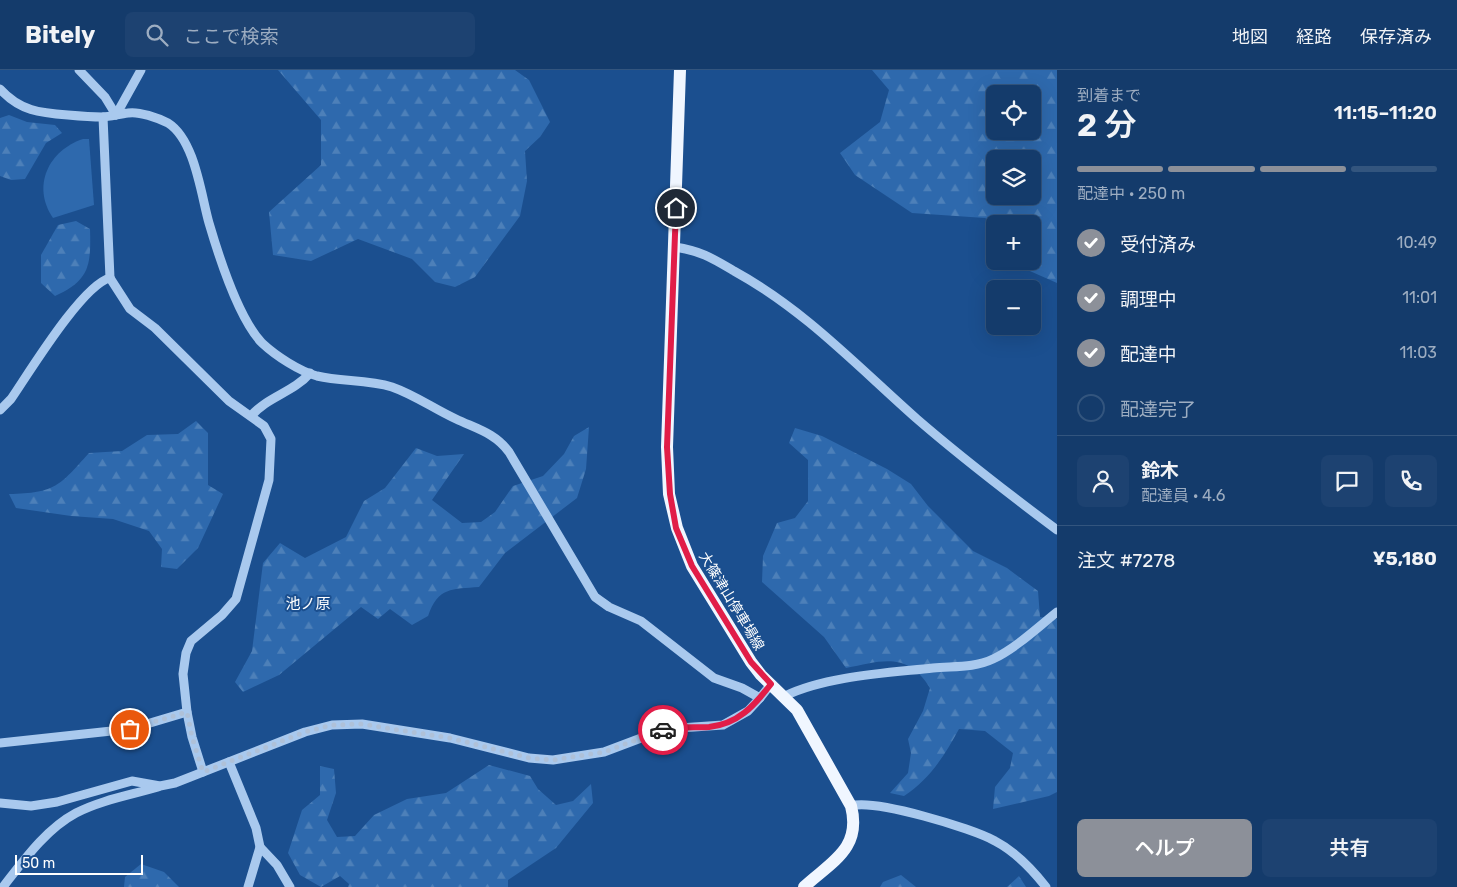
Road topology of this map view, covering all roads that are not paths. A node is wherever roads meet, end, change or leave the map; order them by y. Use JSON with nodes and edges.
{"nodes":[{"id":1,"x":79,"y":70,"type":"edge"},
{"id":2,"x":141,"y":70,"type":"edge"},
{"id":3,"x":680,"y":70,"type":"edge"},
{"id":4,"x":0,"y":89,"type":"edge"},
{"id":5,"x":116,"y":115,"type":"junction"},
{"id":6,"x":103,"y":117,"type":"junction"},
{"id":7,"x":675,"y":247,"type":"junction"},
{"id":8,"x":110,"y":278,"type":"junction"},
{"id":9,"x":310,"y":373,"type":"junction"},
{"id":10,"x":0,"y":410,"type":"edge"},
{"id":11,"x":251,"y":416,"type":"junction"},
{"id":12,"x":1057,"y":530,"type":"edge"},
{"id":13,"x":1057,"y":612,"type":"edge"},
{"id":14,"x":771,"y":684,"type":"junction"},
{"id":15,"x":785,"y":696,"type":"junction"},
{"id":16,"x":760,"y":698,"type":"junction"},
{"id":17,"x":187,"y":712,"type":"junction"},
{"id":18,"x":0,"y":743,"type":"edge"},
{"id":19,"x":228,"y":762,"type":"junction"},
{"id":20,"x":203,"y":772,"type":"junction"},
{"id":21,"x":160,"y":786,"type":"junction"},
{"id":22,"x":0,"y":803,"type":"edge"},
{"id":23,"x":851,"y":806,"type":"junction"},
{"id":24,"x":260,"y":847,"type":"junction"},
{"id":25,"x":3,"y":887,"type":"edge"},
{"id":26,"x":248,"y":887,"type":"edge"},
{"id":27,"x":290,"y":887,"type":"edge"},
{"id":28,"x":804,"y":887,"type":"edge"},
{"id":29,"x":1046,"y":887,"type":"edge"}],
"edges":[{"from":1,"to":5,"type":"street"},
{"from":2,"to":5,"type":"street"},
{"from":3,"to":7,"type":"main road","name":"大篠津山停車場線"},
{"from":4,"to":6,"type":"street"},
{"from":5,"to":6,"type":"street"},
{"from":5,"to":9,"type":"street"},
{"from":6,"to":8,"type":"street"},
{"from":7,"to":12,"type":"street"},
{"from":7,"to":14,"type":"main road","name":"大篠津山停車場線"},
{"from":8,"to":10,"type":"street"},
{"from":8,"to":11,"type":"street"},
{"from":9,"to":11,"type":"street"},
{"from":9,"to":16,"type":"street"},
{"from":11,"to":17,"type":"street"},
{"from":13,"to":15,"type":"street"},
{"from":14,"to":15,"type":"main road","name":"大篠津山停車場線"},
{"from":14,"to":16,"type":"street"},
{"from":15,"to":23,"type":"main road","name":"大篠津山停車場線"},
{"from":16,"to":19,"type":"street"},
{"from":17,"to":18,"type":"street"},
{"from":17,"to":20,"type":"street"},
{"from":19,"to":20,"type":"street"},
{"from":19,"to":24,"type":"street"},
{"from":20,"to":21,"type":"street"},
{"from":21,"to":22,"type":"street"},
{"from":21,"to":25,"type":"street"},
{"from":23,"to":28,"type":"main road","name":"大篠津山停車場線"},
{"from":23,"to":29,"type":"street"},
{"from":24,"to":26,"type":"street"},
{"from":24,"to":27,"type":"street"}]}
